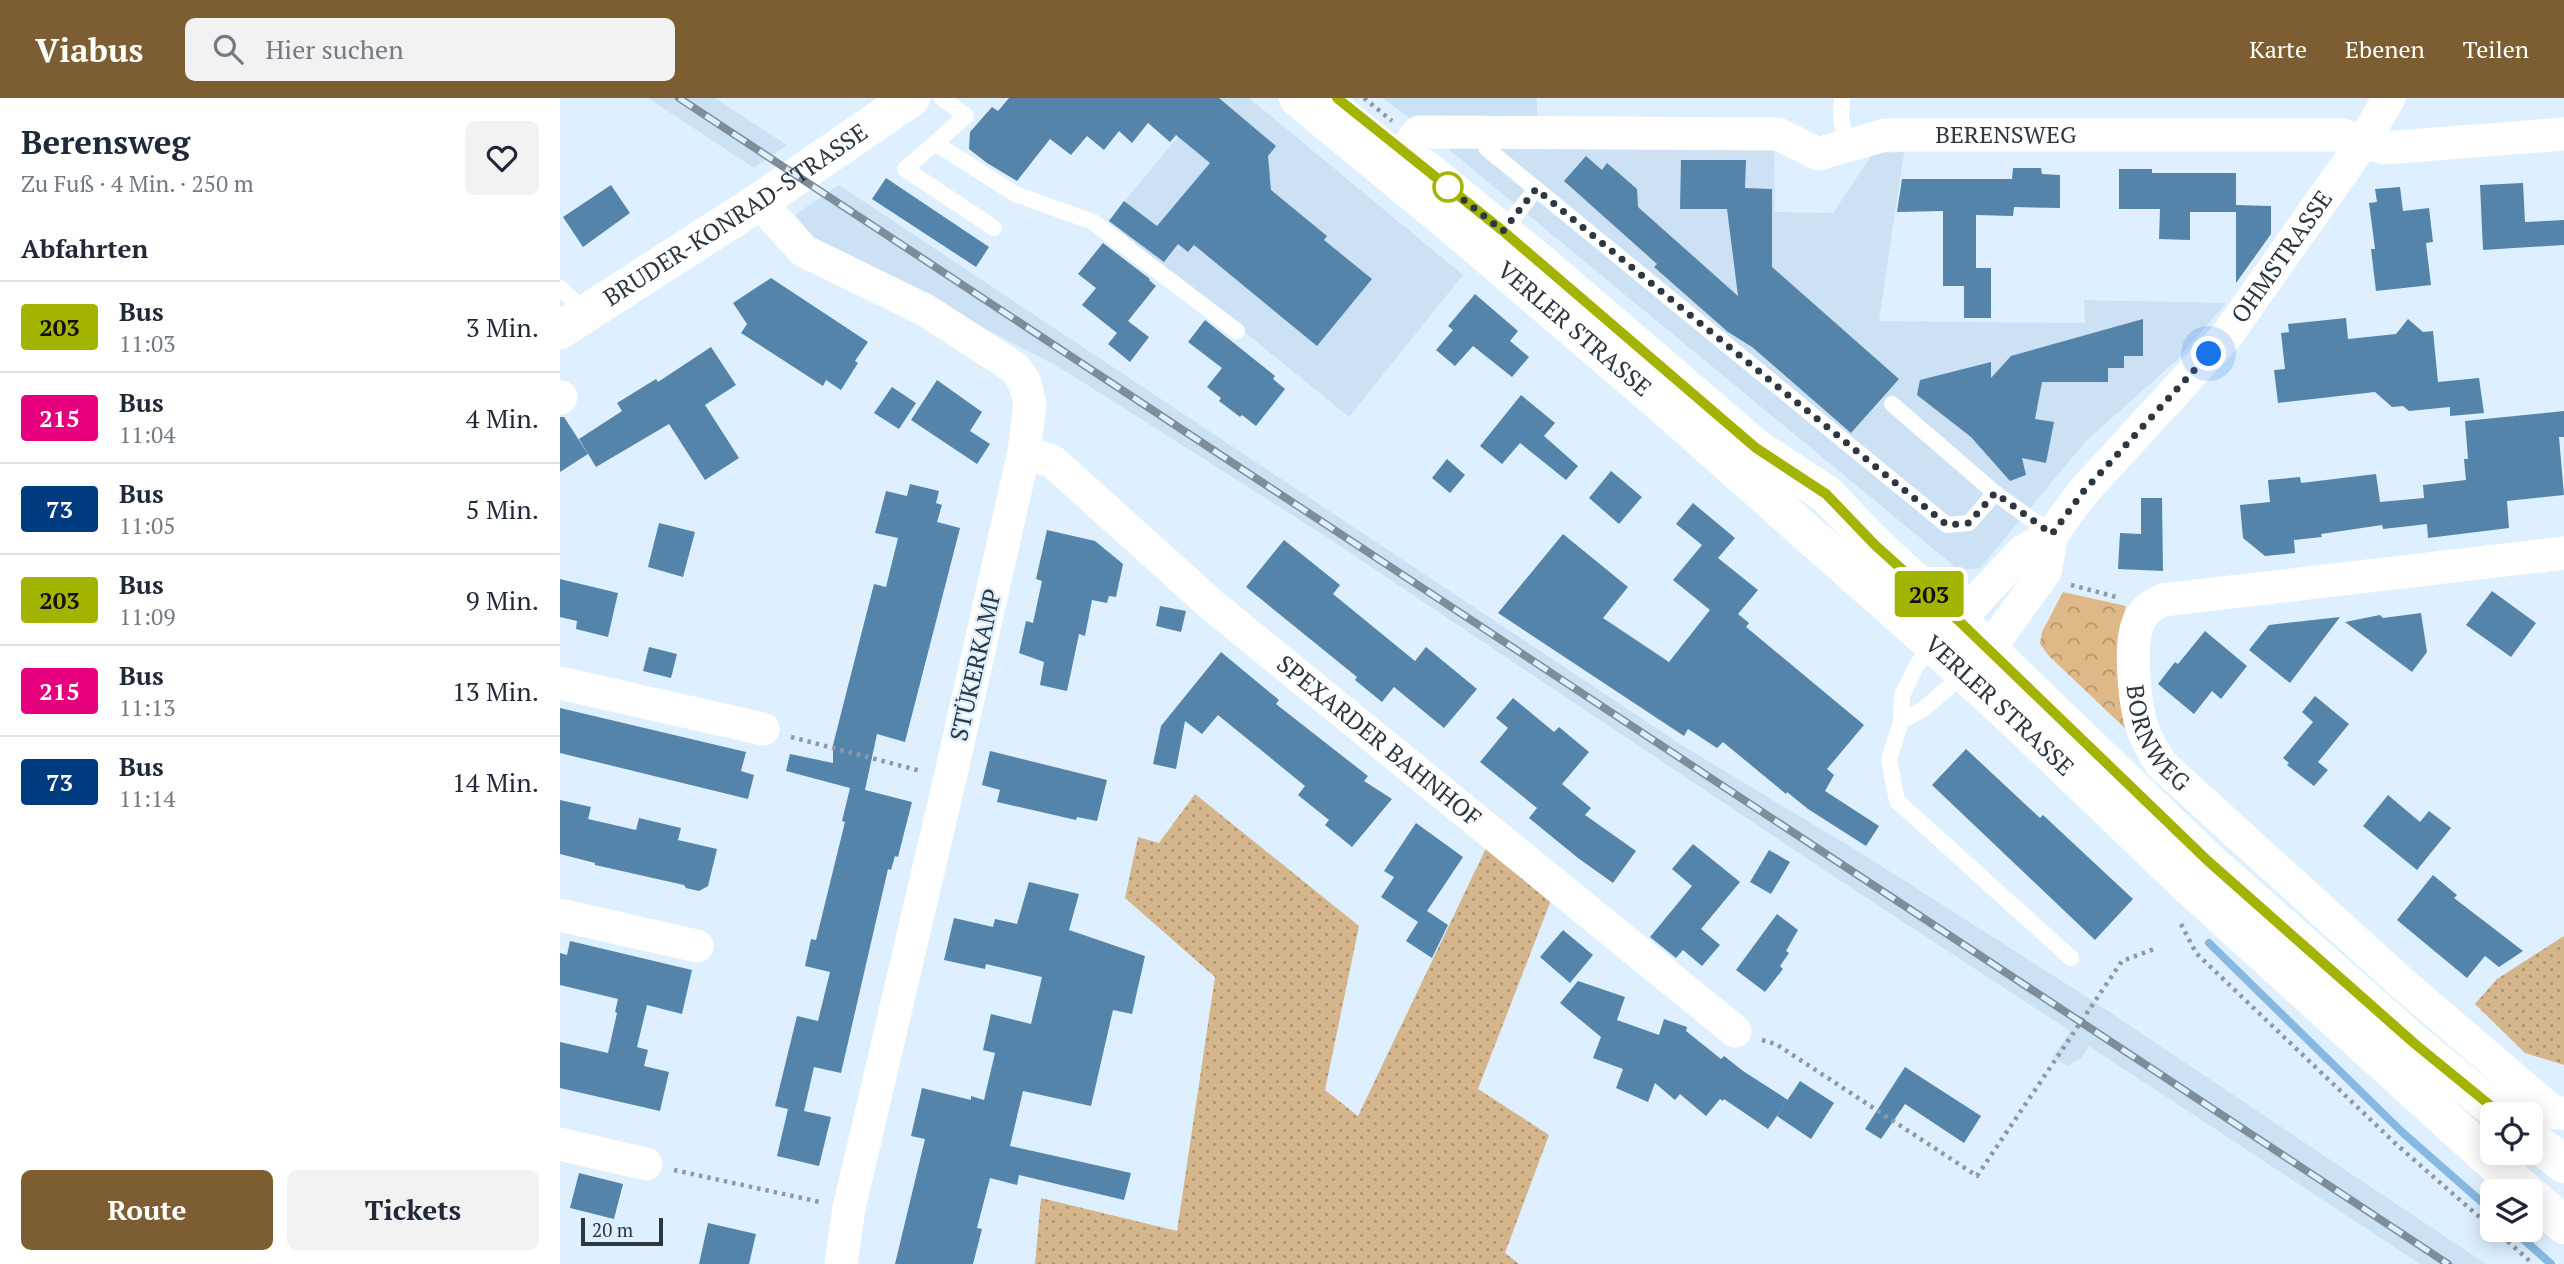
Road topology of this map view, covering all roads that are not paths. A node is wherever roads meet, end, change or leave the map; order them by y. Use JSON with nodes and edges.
{"nodes":[{"id":1,"x":911,"y":98,"type":"edge"},
{"id":2,"x":942,"y":98,"type":"edge"},
{"id":3,"x":1298,"y":98,"type":"edge"},
{"id":4,"x":1337,"y":98,"type":"edge"},
{"id":5,"x":1842,"y":98,"type":"edge"},
{"id":6,"x":2389,"y":98,"type":"edge"},
{"id":7,"x":1486,"y":133,"type":"junction"},
{"id":8,"x":2564,"y":134,"type":"edge"},
{"id":9,"x":2364,"y":141,"type":"junction"},
{"id":10,"x":935,"y":143,"type":"junction"},
{"id":11,"x":1847,"y":145,"type":"junction"},
{"id":12,"x":1395,"y":161,"type":"junction"},
{"id":13,"x":1536,"y":189,"type":"junction"},
{"id":14,"x":759,"y":202,"type":"junction"},
{"id":15,"x":994,"y":228,"type":"dead end"},
{"id":16,"x":1503,"y":231,"type":"junction"},
{"id":17,"x":569,"y":310,"type":"edge"},
{"id":18,"x":1237,"y":331,"type":"dead end"},
{"id":19,"x":1892,"y":404,"type":"dead end"},
{"id":20,"x":1024,"y":452,"type":"junction"},
{"id":21,"x":1995,"y":493,"type":"junction"},
{"id":22,"x":2052,"y":534,"type":"junction"},
{"id":23,"x":2564,"y":553,"type":"edge"},
{"id":24,"x":1947,"y":634,"type":"junction"},
{"id":25,"x":1976,"y":662,"type":"junction"},
{"id":26,"x":560,"y":683,"type":"edge"},
{"id":27,"x":1901,"y":721,"type":"junction"},
{"id":28,"x":763,"y":729,"type":"road end"},
{"id":29,"x":560,"y":915,"type":"edge"},
{"id":30,"x":697,"y":946,"type":"dead end"},
{"id":31,"x":2071,"y":958,"type":"dead end"},
{"id":32,"x":1735,"y":1031,"type":"road end"},
{"id":33,"x":2486,"y":1102,"type":"edge"},
{"id":34,"x":2564,"y":1113,"type":"edge"},
{"id":35,"x":560,"y":1144,"type":"edge"},
{"id":36,"x":2543,"y":1148,"type":"edge"},
{"id":37,"x":646,"y":1164,"type":"road end"},
{"id":38,"x":2564,"y":1164,"type":"edge"},
{"id":39,"x":2512,"y":1179,"type":"edge"},
{"id":40,"x":2543,"y":1206,"type":"edge"},
{"id":41,"x":2564,"y":1225,"type":"edge"},
{"id":42,"x":841,"y":1264,"type":"edge"}],
"edges":[{"from":1,"to":14,"type":"main road","name":"BRUDER-KONRAD-STRASSE"},
{"from":2,"to":10,"type":"lane"},
{"from":3,"to":12,"type":"main road","name":"VERLER STRASSE"},
{"from":4,"to":12,"type":"main road","name":"VERLER STRASSE"},
{"from":5,"to":11,"type":"lane"},
{"from":6,"to":9,"type":"street","name":"OHMSTRASSE"},
{"from":7,"to":11,"type":"street","name":"BERENSWEG"},
{"from":7,"to":12,"type":"street","name":"BERENSWEG"},
{"from":7,"to":13,"type":"lane"},
{"from":8,"to":9,"type":"street","name":"BERENSWEG"},
{"from":9,"to":11,"type":"street","name":"BERENSWEG"},
{"from":9,"to":22,"type":"street","name":"OHMSTRASSE"},
{"from":10,"to":15,"type":"lane"},
{"from":10,"to":18,"type":"lane"},
{"from":12,"to":16,"type":"main road","name":"VERLER STRASSE"},
{"from":12,"to":24,"type":"main road","name":"VERLER STRASSE"},
{"from":13,"to":16,"type":"lane"},
{"from":13,"to":21,"type":"lane"},
{"from":14,"to":17,"type":"main road","name":"BRUDER-KONRAD-STRASSE"},
{"from":14,"to":20,"type":"street","name":"STÜKERKAMP"},
{"from":16,"to":24,"type":"main road","name":"VERLER STRASSE"},
{"from":19,"to":21,"type":"lane"},
{"from":20,"to":32,"type":"street","name":"SPEXARDER BAHNHOF"},
{"from":20,"to":42,"type":"street","name":"STÜKERKAMP"},
{"from":21,"to":22,"type":"lane"},
{"from":22,"to":24,"type":"street","name":"OHMSTRASSE"},
{"from":22,"to":25,"type":"street","name":"OHMSTRASSE"},
{"from":23,"to":34,"type":"street","name":"BORNWEG"},
{"from":24,"to":25,"type":"main road","name":"VERLER STRASSE"},
{"from":24,"to":27,"type":"lane"},
{"from":25,"to":27,"type":"lane"},
{"from":25,"to":33,"type":"main road","name":"VERLER STRASSE"},
{"from":25,"to":39,"type":"main road","name":"VERLER STRASSE"},
{"from":26,"to":28,"type":"street"},
{"from":27,"to":31,"type":"lane"},
{"from":29,"to":30,"type":"street"},
{"from":35,"to":37,"type":"street"},
{"from":36,"to":38,"type":"main road"},
{"from":40,"to":41,"type":"main road"}]}
